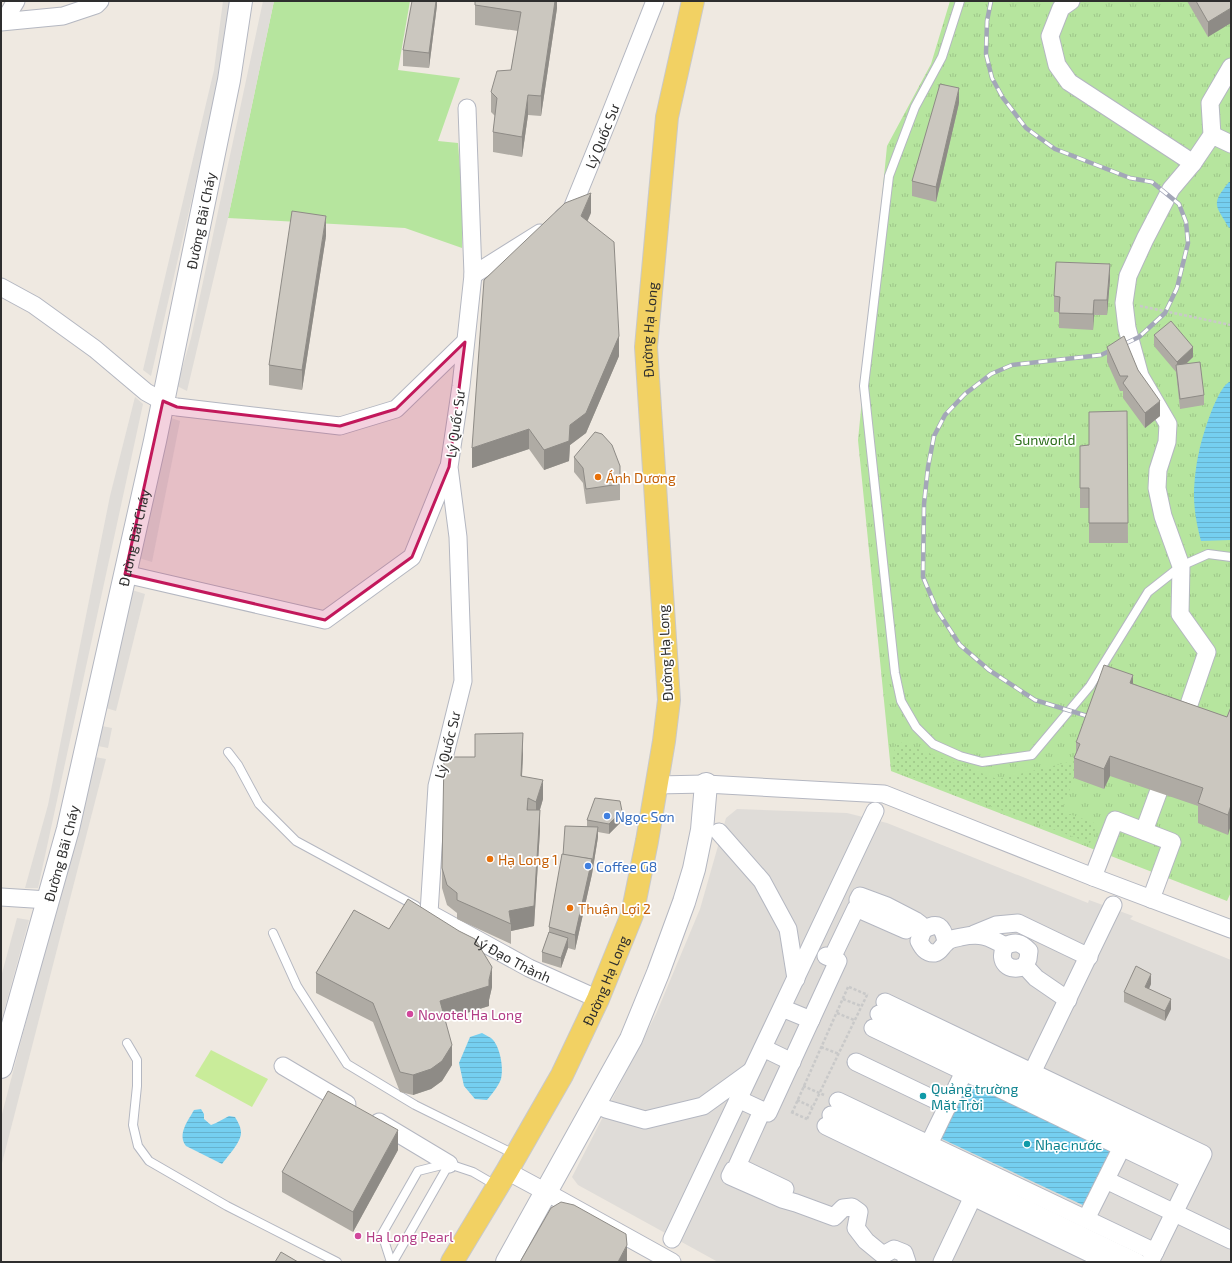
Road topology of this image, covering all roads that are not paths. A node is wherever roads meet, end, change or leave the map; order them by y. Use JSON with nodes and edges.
{"nodes":[{"id":1,"x":16,"y":1,"type":"edge"},
{"id":2,"x":100,"y":1,"type":"edge"},
{"id":3,"x":241,"y":1,"type":"edge"},
{"id":4,"x":655,"y":1,"type":"edge"},
{"id":5,"x":694,"y":1,"type":"edge"},
{"id":6,"x":960,"y":1,"type":"edge"},
{"id":7,"x":1071,"y":1,"type":"edge"},
{"id":8,"x":2,"y":21,"type":"edge"},
{"id":9,"x":1231,"y":67,"type":"edge"},
{"id":10,"x":467,"y":108,"type":"dead end"},
{"id":11,"x":1212,"y":135,"type":"junction"},
{"id":12,"x":1231,"y":144,"type":"edge"},
{"id":13,"x":1193,"y":163,"type":"junction"},
{"id":14,"x":473,"y":275,"type":"junction"},
{"id":15,"x":1,"y":287,"type":"edge"},
{"id":16,"x":465,"y":342,"type":"junction"},
{"id":17,"x":163,"y":401,"type":"junction"},
{"id":18,"x":449,"y":467,"type":"junction"},
{"id":19,"x":1231,"y":557,"type":"edge"},
{"id":20,"x":1181,"y":566,"type":"junction"},
{"id":21,"x":125,"y":574,"type":"junction"},
{"id":22,"x":1183,"y":722,"type":"edge"},
{"id":23,"x":228,"y":752,"type":"dead end"},
{"id":24,"x":706,"y":784,"type":"junction"},
{"id":25,"x":656,"y":785,"type":"junction"},
{"id":26,"x":1158,"y":793,"type":"dead end"},
{"id":27,"x":875,"y":811,"type":"dead end"},
{"id":28,"x":1144,"y":831,"type":"junction"},
{"id":29,"x":719,"y":832,"type":"dead end"},
{"id":30,"x":1093,"y":877,"type":"junction"},
{"id":31,"x":1,"y":897,"type":"edge"},
{"id":32,"x":1151,"y":899,"type":"junction"},
{"id":33,"x":48,"y":900,"type":"junction"},
{"id":34,"x":1113,"y":905,"type":"dead end"},
{"id":35,"x":430,"y":913,"type":"junction"},
{"id":36,"x":1231,"y":928,"type":"edge"},
{"id":37,"x":273,"y":933,"type":"dead end"},
{"id":38,"x":974,"y":934,"type":"junction"},
{"id":39,"x":809,"y":951,"type":"junction"},
{"id":40,"x":1088,"y":957,"type":"junction"},
{"id":41,"x":832,"y":958,"type":"junction"},
{"id":42,"x":796,"y":979,"type":"junction"},
{"id":43,"x":598,"y":999,"type":"junction"},
{"id":44,"x":1068,"y":1000,"type":"junction"},
{"id":45,"x":782,"y":1008,"type":"junction"},
{"id":46,"x":811,"y":1020,"type":"junction"},
{"id":47,"x":127,"y":1043,"type":"dead end"},
{"id":48,"x":762,"y":1048,"type":"junction"},
{"id":49,"x":792,"y":1062,"type":"junction"},
{"id":50,"x":856,"y":1062,"type":"road end"},
{"id":51,"x":283,"y":1066,"type":"dead end"},
{"id":52,"x":1,"y":1067,"type":"edge"},
{"id":53,"x":752,"y":1071,"type":"junction"},
{"id":54,"x":964,"y":1072,"type":"junction"},
{"id":55,"x":1026,"y":1085,"type":"junction"},
{"id":56,"x":774,"y":1096,"type":"junction"},
{"id":57,"x":738,"y":1099,"type":"junction"},
{"id":58,"x":948,"y":1106,"type":"junction"},
{"id":59,"x":606,"y":1109,"type":"dead end"},
{"id":60,"x":929,"y":1144,"type":"junction"},
{"id":61,"x":1122,"y":1148,"type":"junction"},
{"id":62,"x":449,"y":1164,"type":"junction"},
{"id":63,"x":507,"y":1171,"type":"junction"},
{"id":64,"x":1193,"y":1174,"type":"junction"},
{"id":65,"x":1106,"y":1180,"type":"junction"},
{"id":66,"x":979,"y":1185,"type":"junction"},
{"id":67,"x":546,"y":1192,"type":"junction"},
{"id":68,"x":1174,"y":1213,"type":"junction"},
{"id":69,"x":1086,"y":1219,"type":"junction"},
{"id":70,"x":672,"y":1239,"type":"dead end"},
{"id":71,"x":1231,"y":1240,"type":"edge"},
{"id":72,"x":1152,"y":1257,"type":"edge"},
{"id":73,"x":883,"y":1259,"type":"edge"},
{"id":74,"x":665,"y":1260,"type":"edge"},
{"id":75,"x":337,"y":1262,"type":"edge"},
{"id":76,"x":392,"y":1262,"type":"edge"},
{"id":77,"x":452,"y":1262,"type":"edge"},
{"id":78,"x":507,"y":1262,"type":"edge"},
{"id":79,"x":907,"y":1262,"type":"edge"},
{"id":80,"x":942,"y":1262,"type":"edge"},
{"id":81,"x":1108,"y":1262,"type":"edge"},
{"id":82,"x":1136,"y":1262,"type":"edge"}],
"edges":[{"from":1,"to":8,"type":"street"},
{"from":2,"to":8,"type":"street"},
{"from":3,"to":17,"type":"main road","name":"Đường Bãi Cháy"},
{"from":4,"to":14,"type":"street","name":"Lý Quốc Sư"},
{"from":5,"to":25,"type":"main road","name":"Đường Hạ Long"},
{"from":6,"to":20,"type":"lane"},
{"from":7,"to":13,"type":"street"},
{"from":9,"to":11,"type":"street"},
{"from":10,"to":14,"type":"street"},
{"from":11,"to":12,"type":"street"},
{"from":11,"to":13,"type":"street"},
{"from":13,"to":20,"type":"street"},
{"from":14,"to":16,"type":"street","name":"Lý Quốc Sư"},
{"from":15,"to":17,"type":"street"},
{"from":16,"to":17,"type":"street"},
{"from":16,"to":18,"type":"street","name":"Lý Quốc Sư"},
{"from":17,"to":21,"type":"main road","name":"Đường Bãi Cháy"},
{"from":18,"to":21,"type":"street"},
{"from":18,"to":35,"type":"street","name":"Lý Quốc Sư"},
{"from":19,"to":20,"type":"lane"},
{"from":20,"to":22,"type":"street"},
{"from":21,"to":33,"type":"main road","name":"Đường Bãi Cháy"},
{"from":23,"to":35,"type":"lane"},
{"from":24,"to":25,"type":"street"},
{"from":24,"to":30,"type":"street"},
{"from":24,"to":67,"type":"main road"},
{"from":25,"to":43,"type":"main road","name":"Đường Hạ Long"},
{"from":26,"to":28,"type":"street"},
{"from":27,"to":39,"type":"street"},
{"from":28,"to":30,"type":"street"},
{"from":28,"to":32,"type":"street"},
{"from":29,"to":42,"type":"street"},
{"from":30,"to":32,"type":"street"},
{"from":31,"to":33,"type":"street"},
{"from":32,"to":36,"type":"street"},
{"from":33,"to":52,"type":"main road","name":"Đường Bãi Cháy"},
{"from":34,"to":40,"type":"street"},
{"from":35,"to":43,"type":"street","name":"Lý Đạo Thành"},
{"from":37,"to":63,"type":"lane"},
{"from":38,"to":40,"type":"street"},
{"from":38,"to":41,"type":"street"},
{"from":38,"to":44,"type":"street"},
{"from":39,"to":41,"type":"street"},
{"from":39,"to":42,"type":"street"},
{"from":40,"to":44,"type":"street"},
{"from":41,"to":46,"type":"street"},
{"from":42,"to":45,"type":"street"},
{"from":43,"to":63,"type":"main road","name":"Đường Hạ Long"},
{"from":44,"to":55,"type":"street"},
{"from":45,"to":46,"type":"street"},
{"from":45,"to":48,"type":"street"},
{"from":46,"to":49,"type":"street"},
{"from":47,"to":75,"type":"lane"},
{"from":48,"to":49,"type":"street"},
{"from":48,"to":53,"type":"street"},
{"from":49,"to":56,"type":"street"},
{"from":50,"to":58,"type":"street"},
{"from":51,"to":62,"type":"street"},
{"from":53,"to":57,"type":"street"},
{"from":53,"to":59,"type":"street"},
{"from":54,"to":55,"type":"street"},
{"from":54,"to":55,"type":"street"},
{"from":54,"to":58,"type":"street"},
{"from":55,"to":61,"type":"street"},
{"from":55,"to":64,"type":"street"},
{"from":56,"to":57,"type":"street"},
{"from":56,"to":73,"type":"street"},
{"from":57,"to":70,"type":"street"},
{"from":58,"to":60,"type":"street"},
{"from":60,"to":66,"type":"street"},
{"from":60,"to":66,"type":"street"},
{"from":61,"to":64,"type":"street"},
{"from":61,"to":65,"type":"street"},
{"from":62,"to":63,"type":"lane"},
{"from":62,"to":76,"type":"lane"},
{"from":62,"to":76,"type":"lane"},
{"from":63,"to":67,"type":"street"},
{"from":63,"to":77,"type":"main road","name":"Đường Hạ Long"},
{"from":64,"to":68,"type":"street"},
{"from":65,"to":68,"type":"street"},
{"from":65,"to":69,"type":"street"},
{"from":66,"to":69,"type":"street"},
{"from":66,"to":80,"type":"street"},
{"from":66,"to":81,"type":"street"},
{"from":66,"to":82,"type":"street"},
{"from":67,"to":74,"type":"street"},
{"from":67,"to":78,"type":"main road"},
{"from":68,"to":71,"type":"street"},
{"from":68,"to":72,"type":"street"},
{"from":69,"to":72,"type":"street"},
{"from":73,"to":79,"type":"street"}]}
